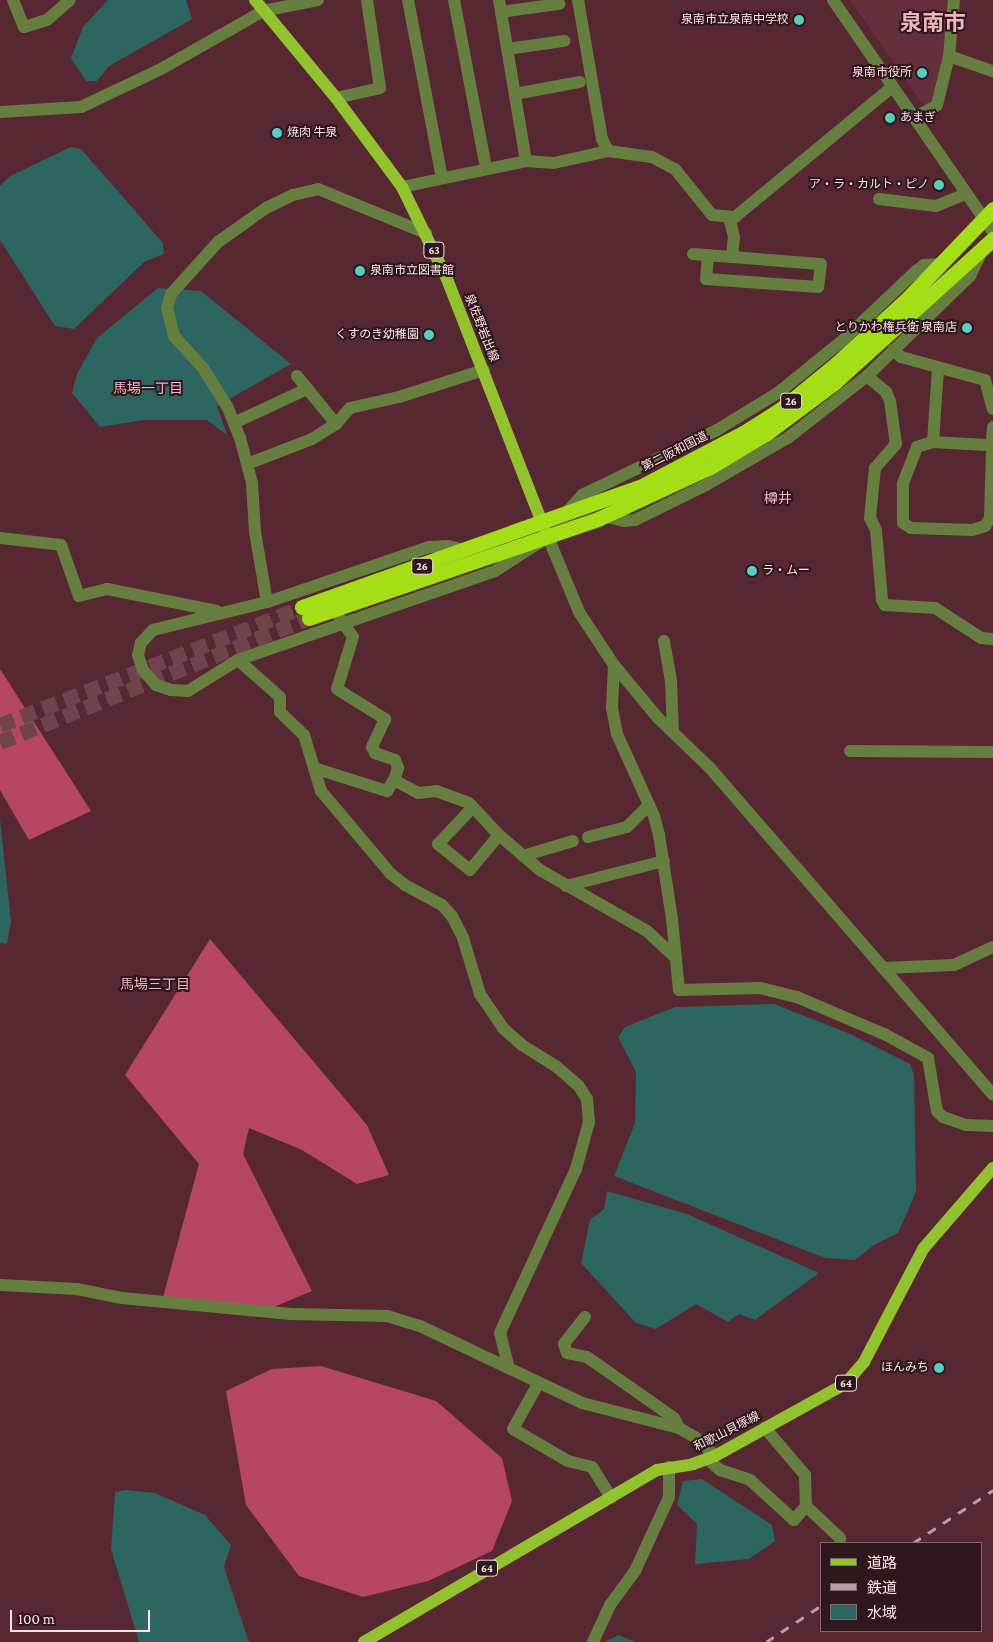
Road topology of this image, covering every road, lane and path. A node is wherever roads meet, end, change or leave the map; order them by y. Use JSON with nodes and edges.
{"nodes":[{"id":1,"x":4,"y":0,"type":"edge"},
{"id":2,"x":13,"y":0,"type":"edge"},
{"id":3,"x":70,"y":0,"type":"edge"},
{"id":4,"x":255,"y":0,"type":"edge"},
{"id":5,"x":318,"y":0,"type":"edge"},
{"id":6,"x":367,"y":0,"type":"edge"},
{"id":7,"x":408,"y":0,"type":"edge"},
{"id":8,"x":454,"y":0,"type":"edge"},
{"id":9,"x":578,"y":0,"type":"edge"},
{"id":10,"x":833,"y":0,"type":"edge"},
{"id":11,"x":954,"y":0,"type":"edge"},
{"id":12,"x":0,"y":1,"type":"edge"},
{"id":13,"x":559,"y":4,"type":"dead end"},
{"id":14,"x":500,"y":6,"type":"edge"},
{"id":15,"x":263,"y":11,"type":"junction"},
{"id":16,"x":564,"y":41,"type":"dead end"},
{"id":17,"x":507,"y":49,"type":"junction"},
{"id":18,"x":949,"y":56,"type":"junction"},
{"id":19,"x":992,"y":71,"type":"edge"},
{"id":20,"x":580,"y":82,"type":"dead end"},
{"id":21,"x":892,"y":86,"type":"junction"},
{"id":22,"x":515,"y":94,"type":"junction"},
{"id":23,"x":336,"y":98,"type":"junction"},
{"id":24,"x":0,"y":112,"type":"edge"},
{"id":25,"x":914,"y":118,"type":"junction"},
{"id":26,"x":608,"y":152,"type":"junction"},
{"id":27,"x":526,"y":161,"type":"junction"},
{"id":28,"x":486,"y":168,"type":"junction"},
{"id":29,"x":442,"y":178,"type":"junction"},
{"id":30,"x":402,"y":187,"type":"junction"},
{"id":31,"x":966,"y":194,"type":"junction"},
{"id":32,"x":879,"y":199,"type":"dead end"},
{"id":33,"x":988,"y":214,"type":"edge"},
{"id":34,"x":729,"y":216,"type":"junction"},
{"id":35,"x":993,"y":232,"type":"edge"},
{"id":36,"x":426,"y":233,"type":"junction"},
{"id":37,"x":989,"y":243,"type":"edge"},
{"id":38,"x":692,"y":254,"type":"dead end"},
{"id":39,"x":708,"y":256,"type":"junction"},
{"id":40,"x":732,"y":257,"type":"junction"},
{"id":41,"x":781,"y":261,"type":"junction"},
{"id":42,"x":779,"y":284,"type":"junction"},
{"id":43,"x":893,"y":350,"type":"junction"},
{"id":44,"x":938,"y":368,"type":"junction"},
{"id":45,"x":484,"y":370,"type":"junction"},
{"id":46,"x":297,"y":376,"type":"dead end"},
{"id":47,"x":867,"y":376,"type":"junction"},
{"id":48,"x":307,"y":389,"type":"junction"},
{"id":49,"x":993,"y":409,"type":"edge"},
{"id":50,"x":234,"y":423,"type":"junction"},
{"id":51,"x":336,"y":424,"type":"junction"},
{"id":52,"x":993,"y":427,"type":"edge"},
{"id":53,"x":933,"y":442,"type":"junction"},
{"id":54,"x":991,"y":445,"type":"edge"},
{"id":55,"x":247,"y":464,"type":"junction"},
{"id":56,"x":992,"y":509,"type":"edge"},
{"id":57,"x":604,"y":516,"type":"junction"},
{"id":58,"x":542,"y":523,"type":"junction"},
{"id":59,"x":548,"y":537,"type":"junction"},
{"id":60,"x":0,"y":538,"type":"edge"},
{"id":61,"x":465,"y":550,"type":"junction"},
{"id":62,"x":267,"y":602,"type":"junction"},
{"id":63,"x":222,"y":612,"type":"junction"},
{"id":64,"x":341,"y":619,"type":"junction"},
{"id":65,"x":993,"y":639,"type":"edge"},
{"id":66,"x":664,"y":641,"type":"dead end"},
{"id":67,"x":238,"y":660,"type":"junction"},
{"id":68,"x":614,"y":665,"type":"junction"},
{"id":69,"x":673,"y":732,"type":"junction"},
{"id":70,"x":850,"y":751,"type":"dead end"},
{"id":71,"x":993,"y":752,"type":"edge"},
{"id":72,"x":314,"y":768,"type":"junction"},
{"id":73,"x":394,"y":780,"type":"junction"},
{"id":74,"x":649,"y":805,"type":"junction"},
{"id":75,"x":473,"y":807,"type":"junction"},
{"id":76,"x":499,"y":835,"type":"junction"},
{"id":77,"x":588,"y":837,"type":"dead end"},
{"id":78,"x":572,"y":841,"type":"dead end"},
{"id":79,"x":523,"y":856,"type":"junction"},
{"id":80,"x":664,"y":861,"type":"junction"},
{"id":81,"x":566,"y":886,"type":"junction"},
{"id":82,"x":993,"y":947,"type":"edge"},
{"id":83,"x":676,"y":958,"type":"junction"},
{"id":84,"x":883,"y":968,"type":"junction"},
{"id":85,"x":993,"y":1094,"type":"edge"},
{"id":86,"x":993,"y":1126,"type":"edge"},
{"id":87,"x":993,"y":1168,"type":"edge"},
{"id":88,"x":0,"y":1285,"type":"edge"},
{"id":89,"x":585,"y":1316,"type":"dead end"},
{"id":90,"x":508,"y":1366,"type":"junction"},
{"id":91,"x":538,"y":1384,"type":"junction"},
{"id":92,"x":679,"y":1428,"type":"junction"},
{"id":93,"x":765,"y":1428,"type":"junction"},
{"id":94,"x":711,"y":1457,"type":"junction"},
{"id":95,"x":669,"y":1467,"type":"junction"},
{"id":96,"x":611,"y":1498,"type":"junction"},
{"id":97,"x":806,"y":1506,"type":"junction"},
{"id":98,"x":840,"y":1538,"type":"dead end"},
{"id":99,"x":364,"y":1642,"type":"edge"},
{"id":100,"x":593,"y":1642,"type":"edge"}],
"edges":[{"from":1,"to":12,"type":"street"},
{"from":2,"to":3,"type":"street"},
{"from":4,"to":15,"type":"main road","name":"泉佐野岩出線","number":"63"},
{"from":5,"to":15,"type":"street"},
{"from":6,"to":23,"type":"street"},
{"from":7,"to":29,"type":"street"},
{"from":8,"to":28,"type":"street"},
{"from":9,"to":26,"type":"street"},
{"from":10,"to":21,"type":"street"},
{"from":11,"to":18,"type":"street"},
{"from":13,"to":14,"type":"street"},
{"from":14,"to":17,"type":"street"},
{"from":15,"to":23,"type":"main road","name":"泉佐野岩出線","number":"63"},
{"from":15,"to":24,"type":"street"},
{"from":16,"to":17,"type":"street"},
{"from":17,"to":22,"type":"street"},
{"from":18,"to":19,"type":"street"},
{"from":18,"to":25,"type":"street"},
{"from":20,"to":22,"type":"street"},
{"from":21,"to":25,"type":"street"},
{"from":21,"to":34,"type":"street"},
{"from":22,"to":27,"type":"street"},
{"from":23,"to":30,"type":"main road","name":"泉佐野岩出線","number":"63"},
{"from":25,"to":31,"type":"street"},
{"from":26,"to":27,"type":"street"},
{"from":26,"to":34,"type":"street"},
{"from":27,"to":28,"type":"street"},
{"from":28,"to":29,"type":"street"},
{"from":29,"to":30,"type":"street"},
{"from":30,"to":36,"type":"main road","name":"泉佐野岩出線","number":"63"},
{"from":31,"to":32,"type":"street"},
{"from":31,"to":33,"type":"street"},
{"from":33,"to":35,"type":"street"},
{"from":33,"to":58,"type":"highway","name":"第二阪和国道","number":"26"},
{"from":34,"to":40,"type":"street"},
{"from":36,"to":45,"type":"main road","name":"泉佐野岩出線","number":"63"},
{"from":36,"to":50,"type":"street"},
{"from":37,"to":43,"type":"street"},
{"from":37,"to":57,"type":"highway","name":"第二阪和国道","number":"26"},
{"from":38,"to":39,"type":"street"},
{"from":39,"to":40,"type":"street"},
{"from":39,"to":42,"type":"street"},
{"from":40,"to":41,"type":"street"},
{"from":41,"to":42,"type":"street"},
{"from":41,"to":42,"type":"street"},
{"from":43,"to":44,"type":"street"},
{"from":43,"to":47,"type":"street"},
{"from":44,"to":49,"type":"street"},
{"from":44,"to":53,"type":"street"},
{"from":45,"to":51,"type":"street"},
{"from":45,"to":58,"type":"main road","name":"泉佐野岩出線","number":"63"},
{"from":46,"to":48,"type":"street"},
{"from":47,"to":57,"type":"street"},
{"from":47,"to":65,"type":"street"},
{"from":48,"to":50,"type":"street"},
{"from":48,"to":51,"type":"street"},
{"from":50,"to":55,"type":"street"},
{"from":51,"to":55,"type":"street"},
{"from":52,"to":54,"type":"street"},
{"from":53,"to":54,"type":"street"},
{"from":53,"to":56,"type":"street"},
{"from":54,"to":56,"type":"street"},
{"from":55,"to":62,"type":"street"},
{"from":57,"to":59,"type":"highway","name":"第二阪和国道","number":"26"},
{"from":58,"to":59,"type":"main road","name":"泉佐野岩出線","number":"63"},
{"from":58,"to":61,"type":"highway","name":"第二阪和国道","number":"26"},
{"from":59,"to":61,"type":"highway","name":"第二阪和国道","number":"26"},
{"from":59,"to":64,"type":"street"},
{"from":59,"to":68,"type":"street"},
{"from":60,"to":63,"type":"street"},
{"from":61,"to":62,"type":"street"},
{"from":62,"to":63,"type":"street"},
{"from":63,"to":67,"type":"street"},
{"from":64,"to":67,"type":"street"},
{"from":64,"to":73,"type":"street"},
{"from":66,"to":69,"type":"street"},
{"from":67,"to":72,"type":"street"},
{"from":68,"to":69,"type":"street"},
{"from":68,"to":74,"type":"street"},
{"from":69,"to":84,"type":"street"},
{"from":70,"to":71,"type":"street"},
{"from":72,"to":73,"type":"street"},
{"from":72,"to":90,"type":"street"},
{"from":73,"to":75,"type":"street"},
{"from":74,"to":77,"type":"street"},
{"from":74,"to":80,"type":"street"},
{"from":75,"to":76,"type":"street"},
{"from":75,"to":76,"type":"street"},
{"from":76,"to":79,"type":"street"},
{"from":78,"to":79,"type":"street"},
{"from":79,"to":81,"type":"street"},
{"from":80,"to":81,"type":"street"},
{"from":80,"to":83,"type":"street"},
{"from":81,"to":83,"type":"street"},
{"from":82,"to":84,"type":"street"},
{"from":83,"to":86,"type":"street"},
{"from":84,"to":85,"type":"street"},
{"from":87,"to":93,"type":"main road","name":"和歌山貝塚線","number":"64"},
{"from":88,"to":90,"type":"street"},
{"from":89,"to":92,"type":"street"},
{"from":90,"to":91,"type":"street"},
{"from":91,"to":92,"type":"street"},
{"from":91,"to":96,"type":"street"},
{"from":92,"to":94,"type":"street"},
{"from":93,"to":94,"type":"main road","name":"和歌山貝塚線","number":"64"},
{"from":93,"to":97,"type":"street"},
{"from":94,"to":95,"type":"main road","name":"和歌山貝塚線","number":"64"},
{"from":94,"to":97,"type":"street"},
{"from":95,"to":96,"type":"main road","name":"和歌山貝塚線","number":"64"},
{"from":95,"to":100,"type":"street"},
{"from":96,"to":99,"type":"main road","name":"和歌山貝塚線","number":"64"},
{"from":97,"to":98,"type":"street"}]}
